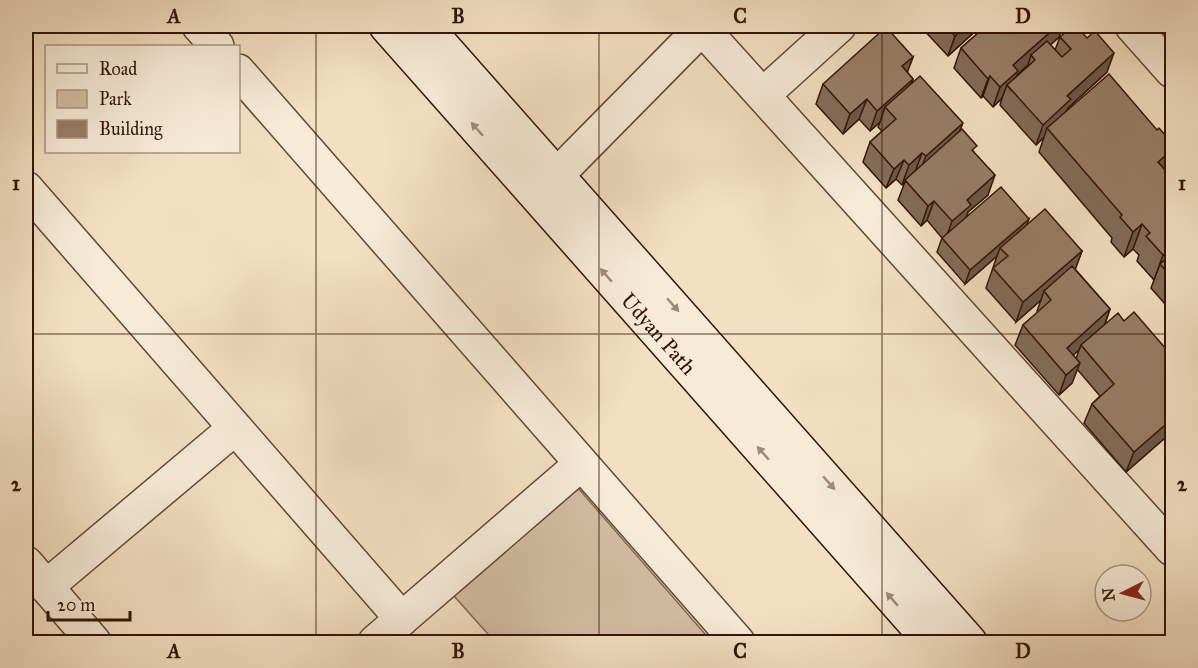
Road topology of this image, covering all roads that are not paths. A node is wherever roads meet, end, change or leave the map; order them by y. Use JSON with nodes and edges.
{"nodes":[{"id":1,"x":199,"y":26,"type":"edge"},
{"id":2,"x":386,"y":26,"type":"edge"},
{"id":3,"x":425,"y":26,"type":"edge"},
{"id":4,"x":839,"y":26,"type":"edge"},
{"id":5,"x":1132,"y":26,"type":"edge"},
{"id":6,"x":701,"y":27,"type":"edge"},
{"id":7,"x":216,"y":45,"type":"edge"},
{"id":8,"x":1173,"y":71,"type":"edge"},
{"id":9,"x":240,"y":73,"type":"edge"},
{"id":10,"x":763,"y":95,"type":"junction"},
{"id":11,"x":557,"y":175,"type":"junction"},
{"id":12,"x":26,"y":188,"type":"edge"},
{"id":13,"x":235,"y":428,"type":"junction"},
{"id":14,"x":581,"y":464,"type":"junction"},
{"id":15,"x":1173,"y":549,"type":"edge"},
{"id":16,"x":36,"y":575,"type":"edge"},
{"id":17,"x":402,"y":619,"type":"junction"},
{"id":18,"x":94,"y":642,"type":"edge"},
{"id":19,"x":375,"y":642,"type":"edge"},
{"id":20,"x":738,"y":642,"type":"edge"},
{"id":21,"x":931,"y":642,"type":"edge"},
{"id":22,"x":970,"y":642,"type":"edge"}],
"edges":[{"from":1,"to":7,"type":"street"},
{"from":21,"to":2,"type":"street","name":"Udyan Path","one_way":true},
{"from":3,"to":11,"type":"street","name":"Udyan Path"},
{"from":4,"to":10,"type":"street"},
{"from":5,"to":8,"type":"street"},
{"from":6,"to":10,"type":"street"},
{"from":6,"to":11,"type":"street"},
{"from":9,"to":14,"type":"street"},
{"from":10,"to":15,"type":"street"},
{"from":11,"to":22,"type":"street","name":"Udyan Path","one_way":true},
{"from":12,"to":13,"type":"street"},
{"from":13,"to":16,"type":"street"},
{"from":13,"to":17,"type":"street"},
{"from":14,"to":17,"type":"street"},
{"from":14,"to":20,"type":"street"},
{"from":16,"to":18,"type":"street"},
{"from":17,"to":19,"type":"street"}]}
